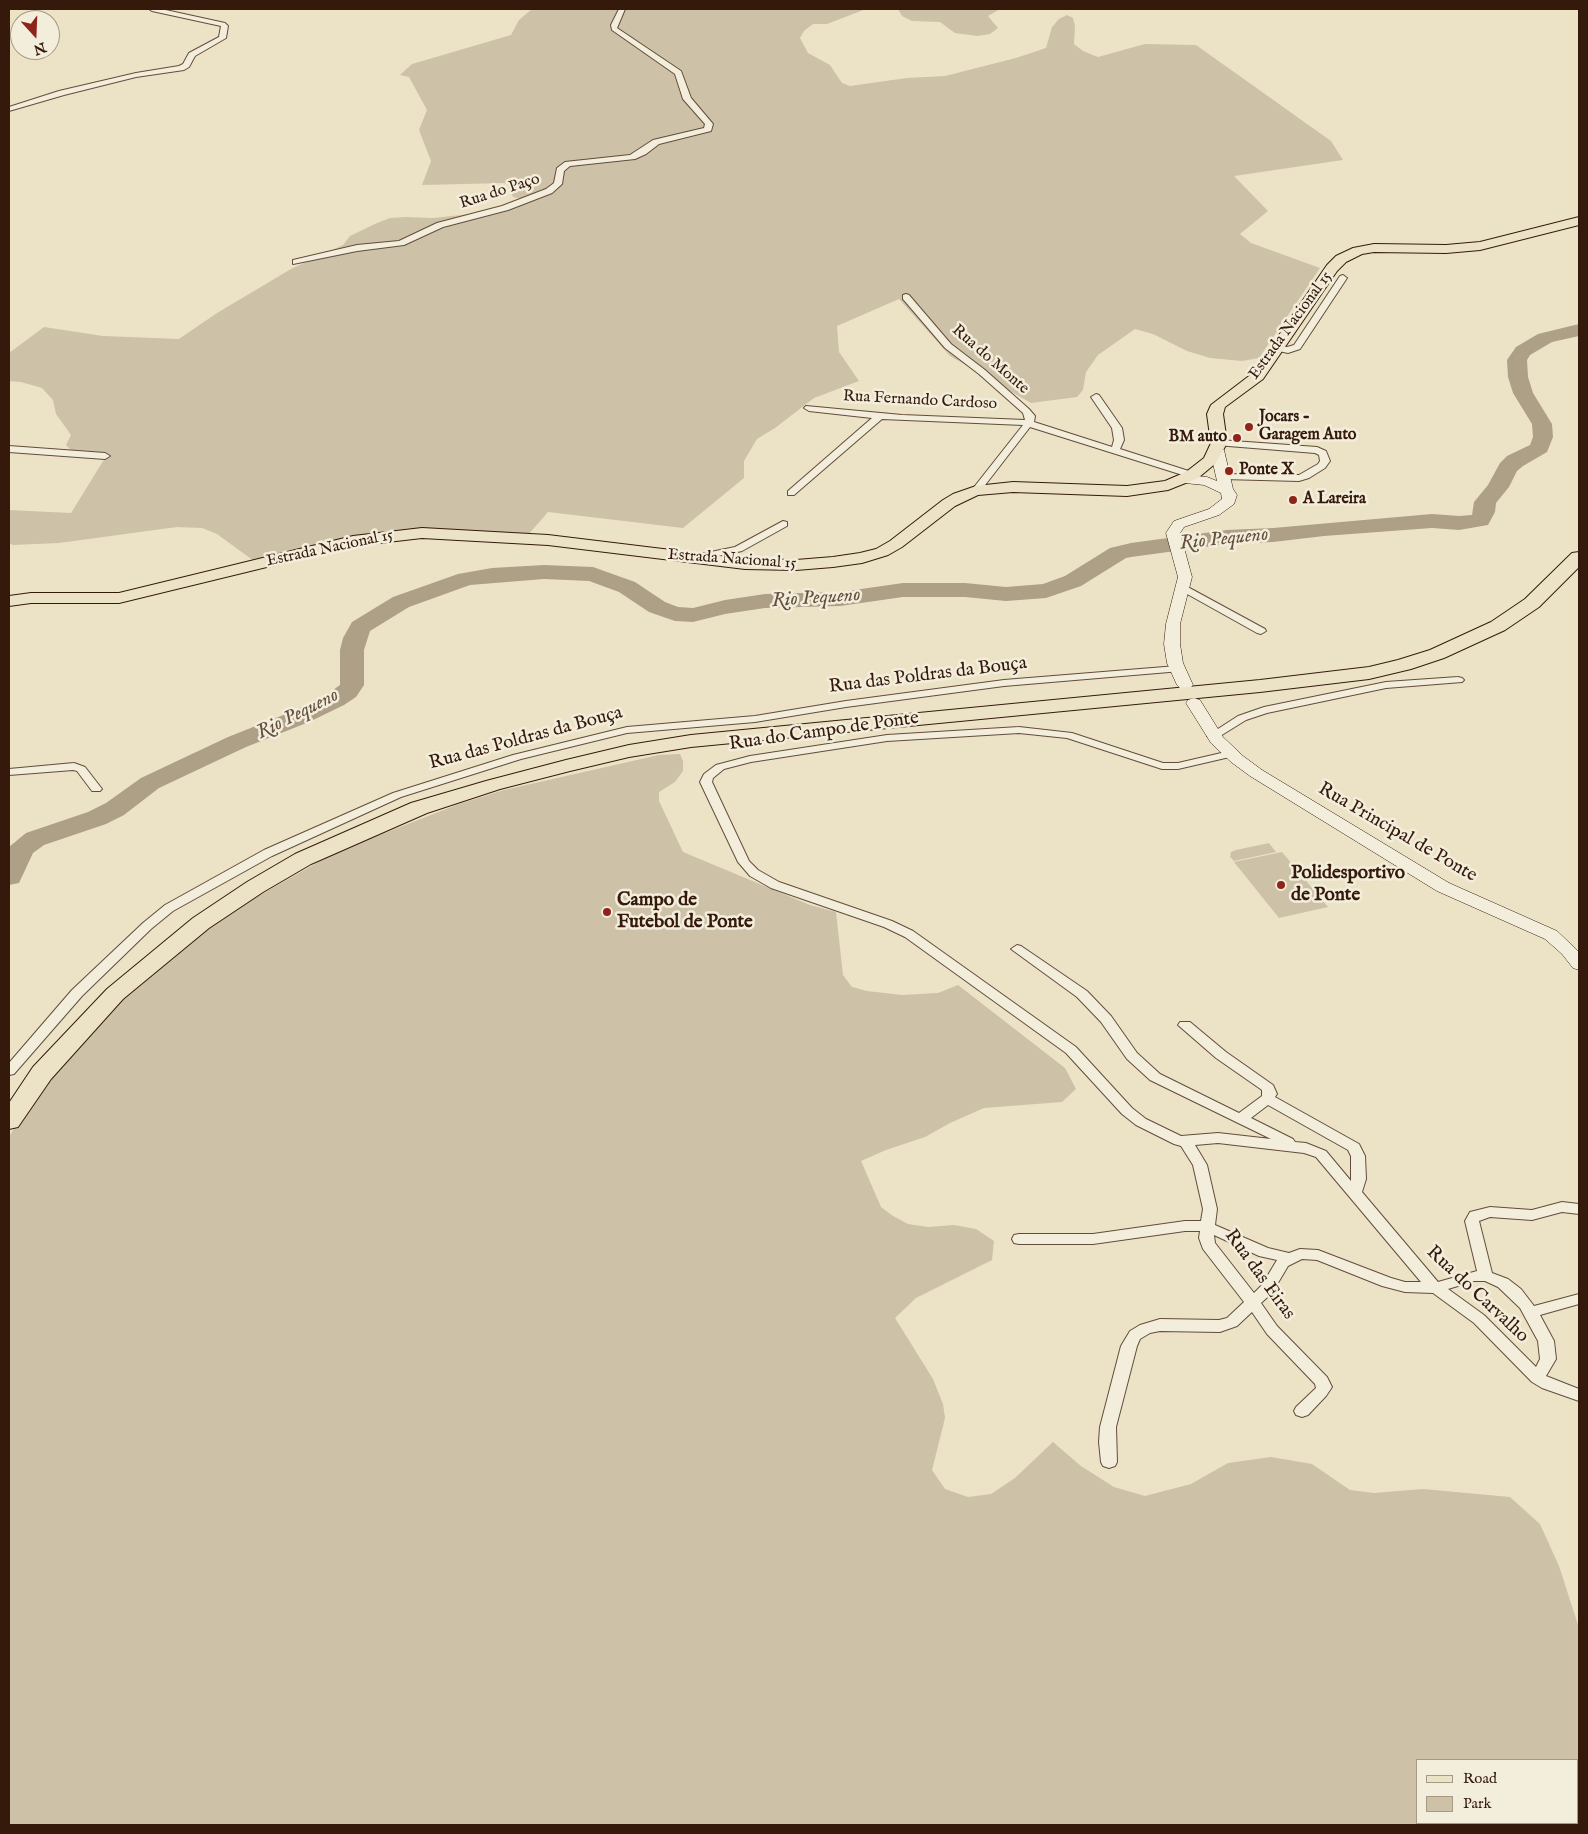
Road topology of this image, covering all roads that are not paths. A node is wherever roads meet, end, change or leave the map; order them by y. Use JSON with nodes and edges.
{"nodes":[{"id":1,"x":152,"y":9,"type":"edge"},
{"id":2,"x":622,"y":9,"type":"edge"},
{"id":3,"x":9,"y":109,"type":"edge"},
{"id":4,"x":1579,"y":221,"type":"edge"},
{"id":5,"x":296,"y":262,"type":"dead end"},
{"id":6,"x":1343,"y":278,"type":"dead end"},
{"id":7,"x":906,"y":298,"type":"dead end"},
{"id":8,"x":1277,"y":348,"type":"junction"},
{"id":9,"x":1096,"y":397,"type":"dead end"},
{"id":10,"x":809,"y":408,"type":"dead end"},
{"id":11,"x":880,"y":416,"type":"junction"},
{"id":12,"x":1029,"y":423,"type":"junction"},
{"id":13,"x":1218,"y":447,"type":"junction"},
{"id":14,"x":9,"y":449,"type":"edge"},
{"id":15,"x":1116,"y":451,"type":"junction"},
{"id":16,"x":105,"y":456,"type":"dead end"},
{"id":17,"x":1197,"y":473,"type":"junction"},
{"id":18,"x":1223,"y":483,"type":"junction"},
{"id":19,"x":976,"y":491,"type":"junction"},
{"id":20,"x":791,"y":493,"type":"dead end"},
{"id":21,"x":783,"y":524,"type":"dead end"},
{"id":22,"x":1579,"y":542,"type":"edge"},
{"id":23,"x":1579,"y":557,"type":"edge"},
{"id":24,"x":691,"y":559,"type":"junction"},
{"id":25,"x":1184,"y":588,"type":"junction"},
{"id":26,"x":9,"y":601,"type":"edge"},
{"id":27,"x":1261,"y":631,"type":"dead end"},
{"id":28,"x":1177,"y":669,"type":"junction"},
{"id":29,"x":1458,"y":680,"type":"dead end"},
{"id":30,"x":1184,"y":685,"type":"dead end"},
{"id":31,"x":1194,"y":703,"type":"dead end"},
{"id":32,"x":1209,"y":729,"type":"junction"},
{"id":33,"x":1230,"y":754,"type":"junction"},
{"id":34,"x":9,"y":772,"type":"edge"},
{"id":35,"x":96,"y":789,"type":"dead end"},
{"id":36,"x":1017,"y":948,"type":"dead end"},
{"id":37,"x":1576,"y":954,"type":"edge"},
{"id":38,"x":1185,"y":1025,"type":"dead end"},
{"id":39,"x":9,"y":1072,"type":"edge"},
{"id":40,"x":9,"y":1094,"type":"edge"},
{"id":41,"x":1268,"y":1099,"type":"junction"},
{"id":42,"x":1240,"y":1119,"type":"junction"},
{"id":43,"x":9,"y":1120,"type":"edge"},
{"id":44,"x":1186,"y":1142,"type":"junction"},
{"id":45,"x":1297,"y":1147,"type":"junction"},
{"id":46,"x":1354,"y":1194,"type":"junction"},
{"id":47,"x":1579,"y":1209,"type":"edge"},
{"id":48,"x":1208,"y":1227,"type":"junction"},
{"id":49,"x":1018,"y":1239,"type":"dead end"},
{"id":50,"x":1289,"y":1258,"type":"junction"},
{"id":51,"x":1486,"y":1276,"type":"junction"},
{"id":52,"x":1435,"y":1288,"type":"junction"},
{"id":53,"x":1579,"y":1299,"type":"edge"},
{"id":54,"x":1253,"y":1303,"type":"junction"},
{"id":55,"x":1532,"y":1312,"type":"junction"},
{"id":56,"x":1537,"y":1378,"type":"junction"},
{"id":57,"x":1579,"y":1395,"type":"edge"},
{"id":58,"x":1302,"y":1410,"type":"dead end"},
{"id":59,"x":1109,"y":1462,"type":"dead end"}],
"edges":[{"from":1,"to":3,"type":"street"},
{"from":2,"to":5,"type":"street","name":"Rua do Paço"},
{"from":4,"to":8,"type":"main road","name":"Estrada Nacional 15"},
{"from":6,"to":8,"type":"street"},
{"from":7,"to":12,"type":"street","name":"Rua do Monte"},
{"from":8,"to":13,"type":"main road","name":"Estrada Nacional 15"},
{"from":9,"to":15,"type":"street"},
{"from":10,"to":11,"type":"street","name":"Rua Fernando Cardoso"},
{"from":11,"to":12,"type":"street","name":"Rua Fernando Cardoso"},
{"from":11,"to":20,"type":"street"},
{"from":12,"to":15,"type":"street","name":"Rua Fernando Cardoso"},
{"from":12,"to":19,"type":"street"},
{"from":13,"to":17,"type":"main road"},
{"from":13,"to":18,"type":"street"},
{"from":13,"to":18,"type":"street"},
{"from":14,"to":16,"type":"street"},
{"from":15,"to":17,"type":"street","name":"Rua Fernando Cardoso"},
{"from":17,"to":18,"type":"street"},
{"from":17,"to":18,"type":"street"},
{"from":17,"to":19,"type":"main road","name":"Estrada Nacional 15"},
{"from":18,"to":25,"type":"street"},
{"from":19,"to":24,"type":"main road","name":"Estrada Nacional 15"},
{"from":21,"to":24,"type":"street"},
{"from":22,"to":40,"type":"highway"},
{"from":23,"to":43,"type":"highway"},
{"from":24,"to":26,"type":"main road","name":"Estrada Nacional 15"},
{"from":25,"to":27,"type":"street"},
{"from":25,"to":28,"type":"street"},
{"from":28,"to":30,"type":"street"},
{"from":28,"to":39,"type":"street","name":"Rua das Poldras da Bouça"},
{"from":29,"to":32,"type":"street"},
{"from":31,"to":32,"type":"street","name":"Rua Principal de Ponte"},
{"from":32,"to":33,"type":"street","name":"Rua Principal de Ponte"},
{"from":33,"to":37,"type":"street","name":"Rua Principal de Ponte"},
{"from":33,"to":44,"type":"street","name":"Rua do Campo de Ponte"},
{"from":34,"to":35,"type":"street"},
{"from":36,"to":42,"type":"street"},
{"from":38,"to":41,"type":"street"},
{"from":41,"to":42,"type":"street"},
{"from":41,"to":46,"type":"street"},
{"from":42,"to":45,"type":"street"},
{"from":44,"to":45,"type":"street","name":"Rua do Campo de Ponte"},
{"from":44,"to":48,"type":"street","name":"Rua das Eiras"},
{"from":45,"to":46,"type":"street","name":"Rua do Carvalho"},
{"from":46,"to":52,"type":"street","name":"Rua do Carvalho"},
{"from":47,"to":51,"type":"street"},
{"from":48,"to":49,"type":"street"},
{"from":48,"to":50,"type":"street"},
{"from":48,"to":54,"type":"street","name":"Rua das Eiras"},
{"from":50,"to":52,"type":"street"},
{"from":50,"to":54,"type":"street"},
{"from":51,"to":52,"type":"street"},
{"from":51,"to":55,"type":"street"},
{"from":52,"to":56,"type":"street","name":"Rua do Carvalho"},
{"from":53,"to":55,"type":"street"},
{"from":54,"to":58,"type":"street","name":"Rua das Eiras"},
{"from":54,"to":59,"type":"street"},
{"from":55,"to":56,"type":"street"},
{"from":56,"to":57,"type":"street","name":"Rua do Carvalho"}]}
